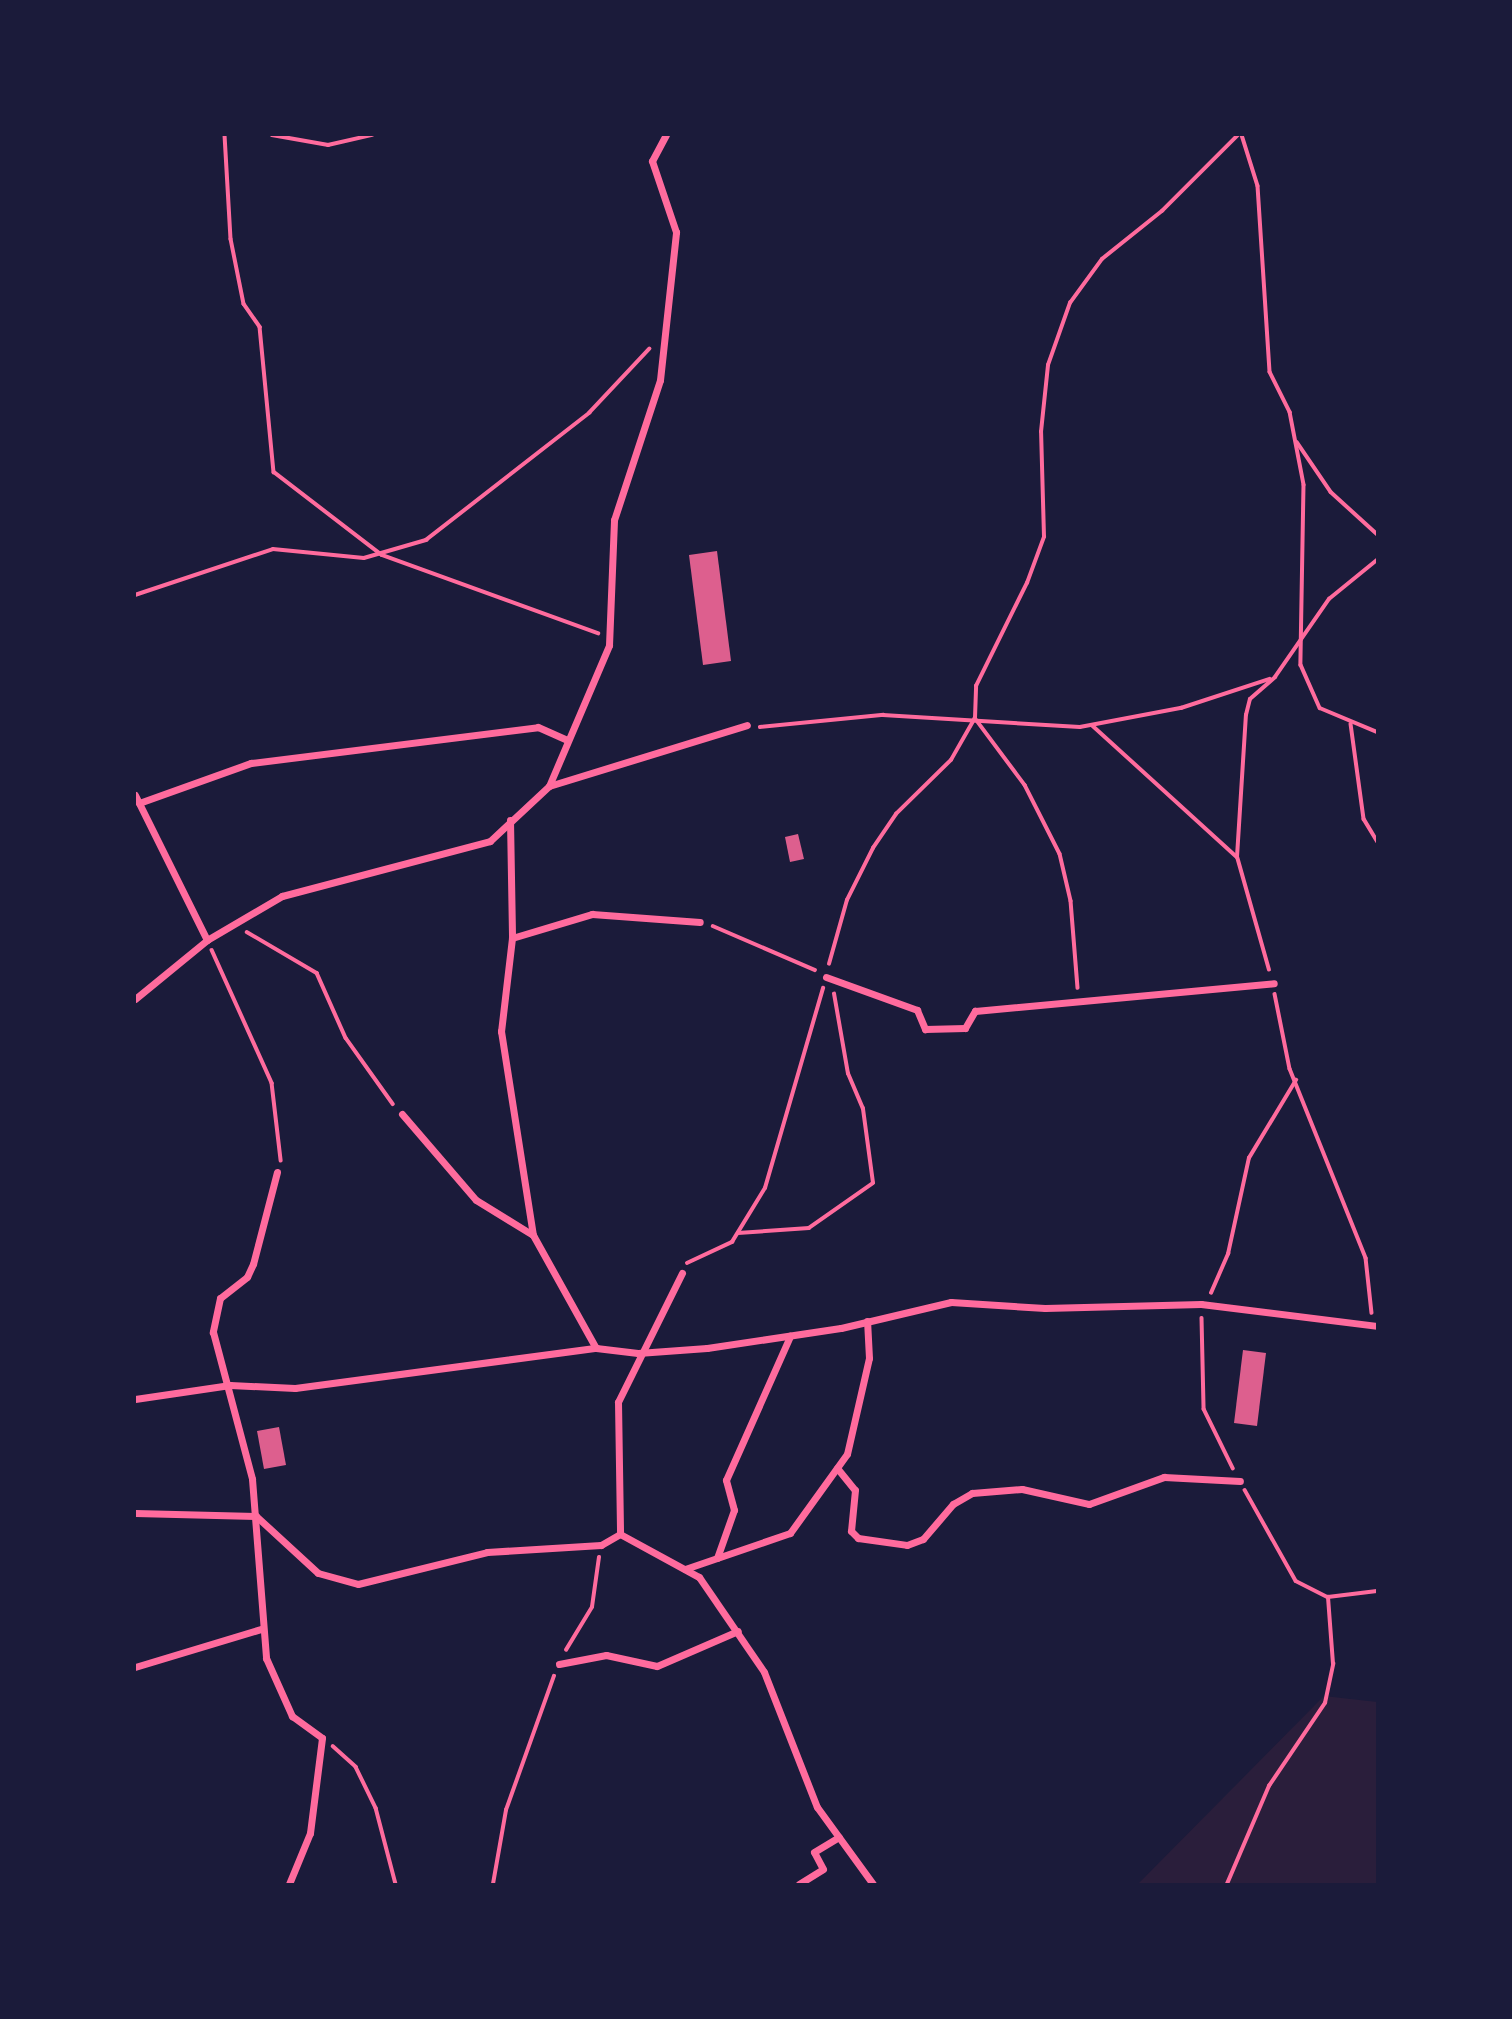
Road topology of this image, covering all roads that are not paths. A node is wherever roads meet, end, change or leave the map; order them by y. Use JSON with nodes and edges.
{"nodes":[{"id":1,"x":666,"y":135,"type":"edge"},
{"id":2,"x":747,"y":725,"type":"road end"},
{"id":3,"x":567,"y":740,"type":"junction"},
{"id":4,"x":549,"y":786,"type":"junction"},
{"id":5,"x":135,"y":795,"type":"edge"},
{"id":6,"x":139,"y":803,"type":"junction"},
{"id":7,"x":510,"y":820,"type":"junction"},
{"id":8,"x":701,"y":922,"type":"road end"},
{"id":9,"x":512,"y":938,"type":"junction"},
{"id":10,"x":207,"y":940,"type":"junction"},
{"id":11,"x":826,"y":977,"type":"road end"},
{"id":12,"x":1274,"y":983,"type":"road end"},
{"id":13,"x":135,"y":999,"type":"edge"},
{"id":14,"x":402,"y":1114,"type":"road end"},
{"id":15,"x":277,"y":1172,"type":"road end"},
{"id":16,"x":533,"y":1235,"type":"junction"},
{"id":17,"x":682,"y":1273,"type":"road end"},
{"id":18,"x":867,"y":1321,"type":"junction"},
{"id":19,"x":1375,"y":1326,"type":"edge"},
{"id":20,"x":789,"y":1336,"type":"junction"},
{"id":21,"x":596,"y":1348,"type":"junction"},
{"id":22,"x":638,"y":1353,"type":"junction"},
{"id":23,"x":230,"y":1385,"type":"junction"},
{"id":24,"x":135,"y":1399,"type":"edge"},
{"id":25,"x":837,"y":1468,"type":"junction"},
{"id":26,"x":1240,"y":1481,"type":"road end"},
{"id":27,"x":135,"y":1513,"type":"edge"},
{"id":28,"x":256,"y":1516,"type":"junction"},
{"id":29,"x":620,"y":1534,"type":"junction"},
{"id":30,"x":717,"y":1558,"type":"junction"},
{"id":31,"x":685,"y":1569,"type":"junction"},
{"id":32,"x":261,"y":1629,"type":"junction"},
{"id":33,"x":738,"y":1631,"type":"junction"},
{"id":34,"x":559,"y":1664,"type":"road end"},
{"id":35,"x":135,"y":1667,"type":"edge"},
{"id":36,"x":839,"y":1837,"type":"junction"},
{"id":37,"x":289,"y":1884,"type":"edge"},
{"id":38,"x":799,"y":1884,"type":"edge"},
{"id":39,"x":873,"y":1884,"type":"edge"}],
"edges":[{"from":1,"to":3,"type":"street"},
{"from":2,"to":4,"type":"street"},
{"from":3,"to":4,"type":"street"},
{"from":3,"to":6,"type":"street"},
{"from":4,"to":7,"type":"street"},
{"from":5,"to":6,"type":"street"},
{"from":6,"to":10,"type":"street"},
{"from":7,"to":9,"type":"street"},
{"from":7,"to":10,"type":"street"},
{"from":8,"to":9,"type":"street"},
{"from":9,"to":16,"type":"street"},
{"from":10,"to":13,"type":"street"},
{"from":11,"to":12,"type":"street"},
{"from":14,"to":16,"type":"street"},
{"from":15,"to":23,"type":"street"},
{"from":16,"to":21,"type":"street"},
{"from":17,"to":22,"type":"street"},
{"from":18,"to":19,"type":"street"},
{"from":18,"to":20,"type":"street"},
{"from":18,"to":25,"type":"street"},
{"from":20,"to":22,"type":"street"},
{"from":20,"to":30,"type":"street"},
{"from":21,"to":22,"type":"street"},
{"from":21,"to":23,"type":"street"},
{"from":22,"to":29,"type":"street"},
{"from":23,"to":24,"type":"street"},
{"from":23,"to":28,"type":"street"},
{"from":25,"to":26,"type":"street"},
{"from":25,"to":30,"type":"street"},
{"from":27,"to":28,"type":"street"},
{"from":28,"to":29,"type":"street"},
{"from":28,"to":32,"type":"street"},
{"from":29,"to":31,"type":"street"},
{"from":30,"to":31,"type":"street"},
{"from":31,"to":33,"type":"street"},
{"from":32,"to":35,"type":"street"},
{"from":32,"to":37,"type":"street"},
{"from":33,"to":34,"type":"street"},
{"from":33,"to":36,"type":"street"},
{"from":36,"to":38,"type":"street"},
{"from":36,"to":39,"type":"street"}]}
